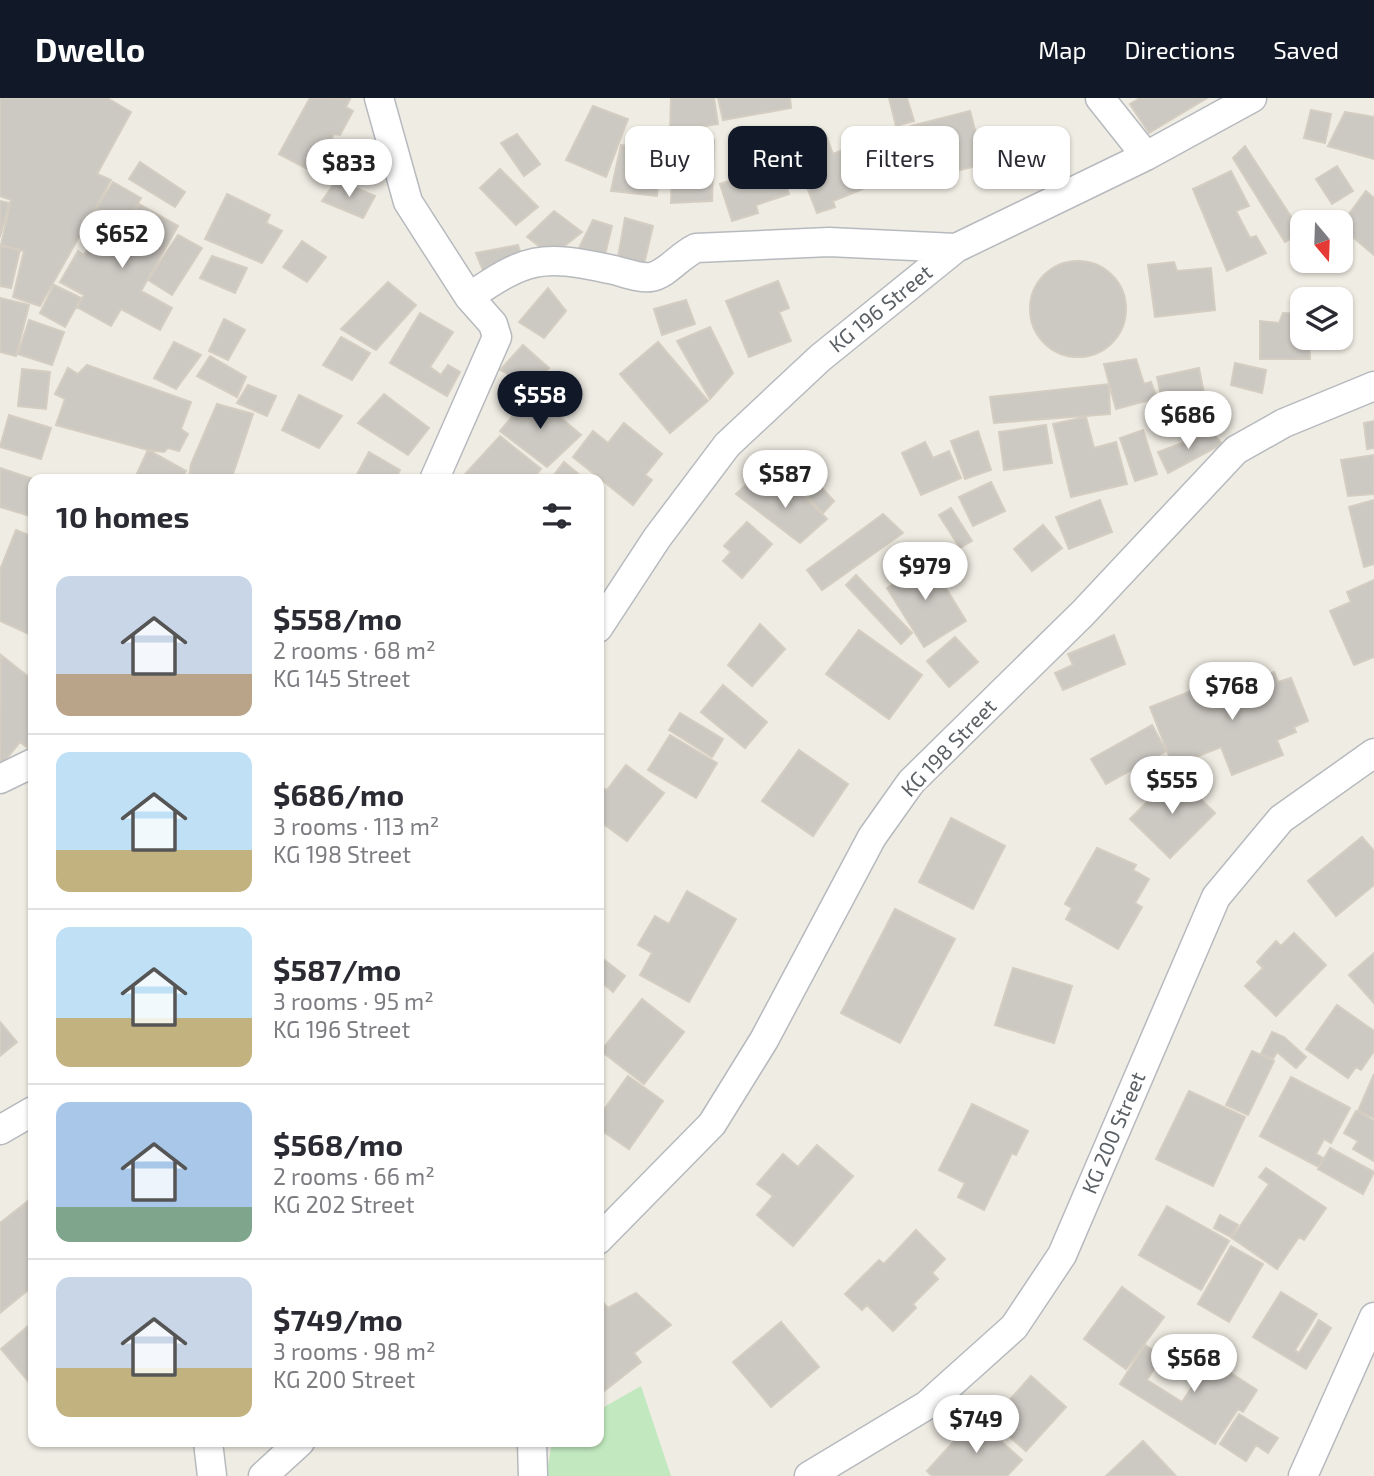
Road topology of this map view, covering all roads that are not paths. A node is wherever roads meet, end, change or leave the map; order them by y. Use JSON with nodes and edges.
{"nodes":[{"id":1,"x":379,"y":98,"type":"edge"},
{"id":2,"x":1100,"y":98,"type":"edge"},
{"id":3,"x":1252,"y":98,"type":"edge"},
{"id":4,"x":1146,"y":156,"type":"junction"},
{"id":5,"x":956,"y":248,"type":"junction"},
{"id":6,"x":469,"y":297,"type":"junction"},
{"id":7,"x":1374,"y":386,"type":"edge"},
{"id":8,"x":438,"y":474,"type":"edge"},
{"id":9,"x":604,"y":619,"type":"edge"},
{"id":10,"x":1374,"y":753,"type":"edge"},
{"id":11,"x":28,"y":766,"type":"edge"},
{"id":12,"x":0,"y":779,"type":"edge"},
{"id":13,"x":28,"y":1114,"type":"edge"},
{"id":14,"x":0,"y":1130,"type":"edge"},
{"id":15,"x":604,"y":1234,"type":"edge"},
{"id":16,"x":1374,"y":1317,"type":"edge"},
{"id":17,"x":209,"y":1447,"type":"edge"},
{"id":18,"x":295,"y":1447,"type":"edge"},
{"id":19,"x":532,"y":1447,"type":"edge"},
{"id":20,"x":212,"y":1476,"type":"edge"},
{"id":21,"x":263,"y":1476,"type":"edge"},
{"id":22,"x":533,"y":1476,"type":"edge"},
{"id":23,"x":809,"y":1476,"type":"edge"},
{"id":24,"x":1303,"y":1476,"type":"edge"}],
"edges":[{"from":1,"to":6,"type":"street"},
{"from":2,"to":4,"type":"street"},
{"from":3,"to":4,"type":"street","name":"KG 196 Street"},
{"from":4,"to":5,"type":"street","name":"KG 196 Street"},
{"from":5,"to":6,"type":"street"},
{"from":5,"to":9,"type":"street","name":"KG 196 Street"},
{"from":6,"to":8,"type":"street"},
{"from":7,"to":15,"type":"street","name":"KG 198 Street"},
{"from":10,"to":23,"type":"street","name":"KG 200 Street"},
{"from":11,"to":12,"type":"street"},
{"from":13,"to":14,"type":"street"},
{"from":16,"to":24,"type":"street"},
{"from":17,"to":20,"type":"street"},
{"from":18,"to":21,"type":"street"},
{"from":19,"to":22,"type":"street"}]}
